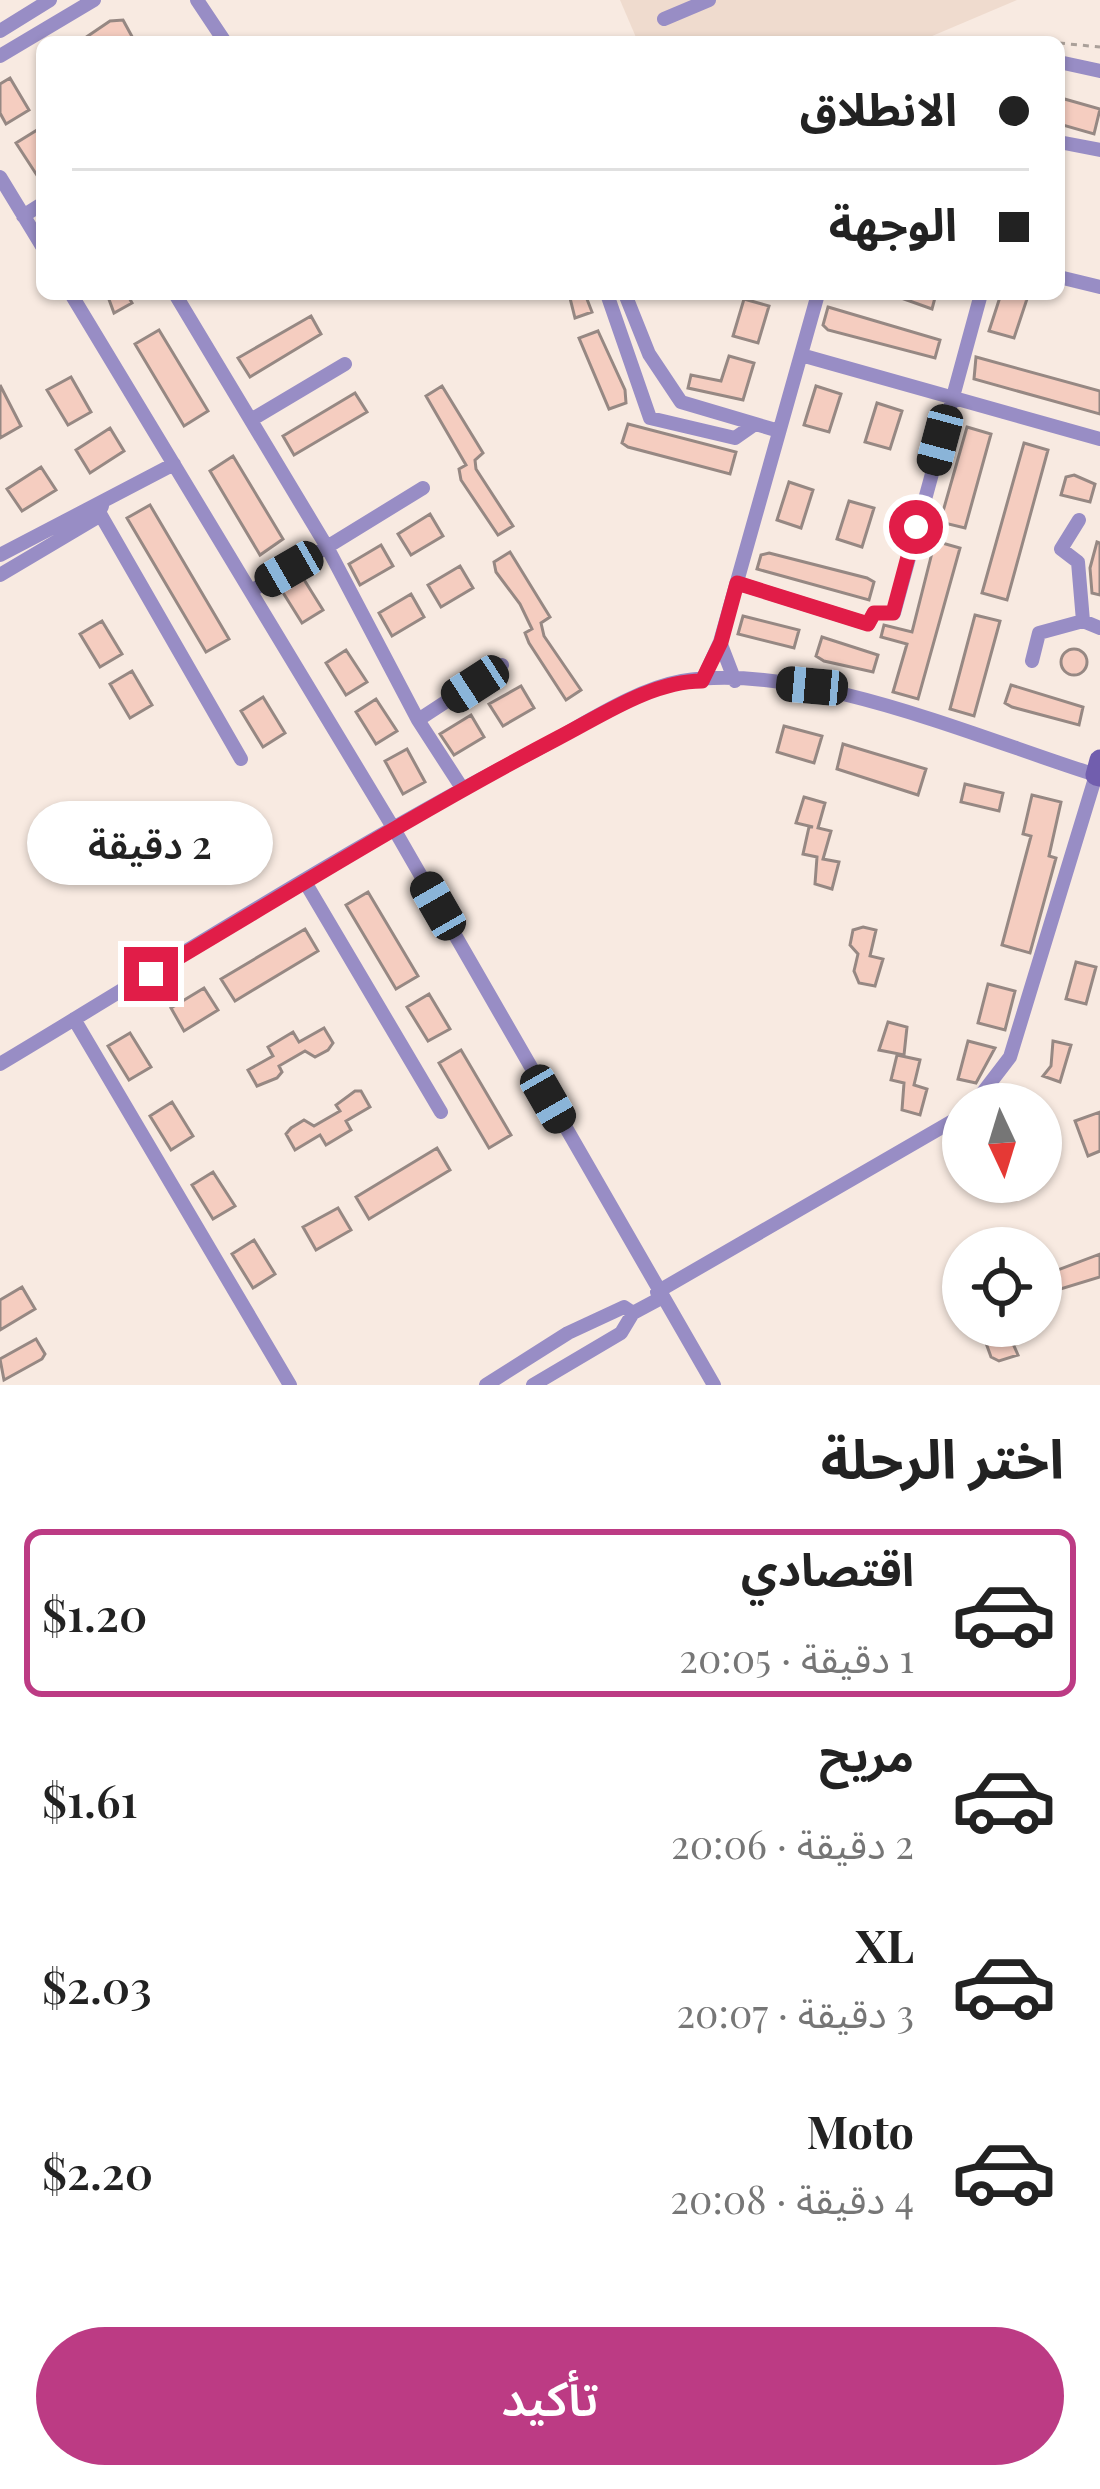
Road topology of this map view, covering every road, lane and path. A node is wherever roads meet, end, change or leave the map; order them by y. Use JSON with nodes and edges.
{"nodes":[{"id":1,"x":50,"y":0,"type":"edge"},
{"id":2,"x":94,"y":0,"type":"edge"},
{"id":3,"x":197,"y":0,"type":"edge"},
{"id":4,"x":709,"y":0,"type":"edge"},
{"id":5,"x":664,"y":19,"type":"dead end"},
{"id":6,"x":0,"y":31,"type":"edge"},
{"id":7,"x":221,"y":36,"type":"edge"},
{"id":8,"x":1065,"y":43,"type":"edge"},
{"id":9,"x":1100,"y":46,"type":"edge"},
{"id":10,"x":0,"y":56,"type":"edge"},
{"id":11,"x":1065,"y":63,"type":"edge"},
{"id":12,"x":1100,"y":70,"type":"edge"},
{"id":13,"x":1065,"y":143,"type":"edge"},
{"id":14,"x":1100,"y":150,"type":"edge"},
{"id":15,"x":0,"y":177,"type":"edge"},
{"id":16,"x":36,"y":208,"type":"edge"},
{"id":17,"x":23,"y":216,"type":"junction"},
{"id":18,"x":36,"y":237,"type":"edge"},
{"id":19,"x":1065,"y":278,"type":"edge"},
{"id":20,"x":1100,"y":287,"type":"edge"},
{"id":21,"x":75,"y":300,"type":"edge"},
{"id":22,"x":181,"y":300,"type":"edge"},
{"id":23,"x":609,"y":300,"type":"edge"},
{"id":24,"x":628,"y":300,"type":"edge"},
{"id":25,"x":816,"y":300,"type":"edge"},
{"id":26,"x":979,"y":300,"type":"edge"},
{"id":27,"x":801,"y":355,"type":"junction"},
{"id":28,"x":345,"y":364,"type":"dead end"},
{"id":29,"x":951,"y":397,"type":"junction"},
{"id":30,"x":251,"y":420,"type":"junction"},
{"id":31,"x":754,"y":424,"type":"junction"},
{"id":32,"x":779,"y":431,"type":"junction"},
{"id":33,"x":1100,"y":439,"type":"edge"},
{"id":34,"x":173,"y":464,"type":"junction"},
{"id":35,"x":423,"y":488,"type":"dead end"},
{"id":36,"x":102,"y":507,"type":"junction"},
{"id":37,"x":1078,"y":520,"type":"dead end"},
{"id":38,"x":327,"y":547,"type":"junction"},
{"id":39,"x":0,"y":555,"type":"edge"},
{"id":40,"x":0,"y":575,"type":"edge"},
{"id":41,"x":737,"y":583,"type":"junction"},
{"id":42,"x":250,"y":591,"type":"junction"},
{"id":43,"x":1083,"y":621,"type":"junction"},
{"id":44,"x":1100,"y":628,"type":"edge"},
{"id":45,"x":721,"y":642,"type":"junction"},
{"id":46,"x":1032,"y":661,"type":"dead end"},
{"id":47,"x":502,"y":665,"type":"dead end"},
{"id":48,"x":702,"y":681,"type":"junction"},
{"id":49,"x":734,"y":681,"type":"junction"},
{"id":50,"x":418,"y":720,"type":"junction"},
{"id":51,"x":241,"y":759,"type":"dead end"},
{"id":52,"x":1099,"y":770,"type":"edge"},
{"id":53,"x":462,"y":788,"type":"junction"},
{"id":54,"x":394,"y":829,"type":"junction"},
{"id":55,"x":305,"y":882,"type":"junction"},
{"id":56,"x":74,"y":1019,"type":"junction"},
{"id":57,"x":0,"y":1064,"type":"edge"},
{"id":58,"x":990,"y":1083,"type":"edge"},
{"id":59,"x":441,"y":1112,"type":"dead end"},
{"id":60,"x":942,"y":1127,"type":"edge"},
{"id":61,"x":659,"y":1295,"type":"junction"},
{"id":62,"x":633,"y":1313,"type":"junction"},
{"id":63,"x":290,"y":1385,"type":"edge"},
{"id":64,"x":485,"y":1385,"type":"edge"},
{"id":65,"x":533,"y":1385,"type":"edge"},
{"id":66,"x":714,"y":1385,"type":"edge"}],
"edges":[{"from":1,"to":6,"type":"street"},
{"from":2,"to":10,"type":"street"},
{"from":3,"to":7,"type":"street"},
{"from":4,"to":5,"type":"street"},
{"from":8,"to":9,"type":"path"},
{"from":11,"to":12,"type":"street"},
{"from":13,"to":14,"type":"street"},
{"from":15,"to":17,"type":"street"},
{"from":16,"to":17,"type":"street"},
{"from":17,"to":18,"type":"street"},
{"from":19,"to":20,"type":"street"},
{"from":21,"to":34,"type":"street"},
{"from":22,"to":30,"type":"street"},
{"from":23,"to":31,"type":"street"},
{"from":24,"to":31,"type":"street"},
{"from":25,"to":27,"type":"street"},
{"from":26,"to":29,"type":"street"},
{"from":27,"to":29,"type":"street"},
{"from":27,"to":32,"type":"street"},
{"from":28,"to":30,"type":"street"},
{"from":29,"to":33,"type":"street"},
{"from":29,"to":41,"type":"street"},
{"from":30,"to":38,"type":"street"},
{"from":31,"to":32,"type":"street"},
{"from":32,"to":41,"type":"street"},
{"from":34,"to":36,"type":"street"},
{"from":34,"to":42,"type":"street"},
{"from":35,"to":38,"type":"street"},
{"from":36,"to":39,"type":"street"},
{"from":36,"to":40,"type":"street"},
{"from":36,"to":51,"type":"street"},
{"from":37,"to":43,"type":"street"},
{"from":38,"to":42,"type":"street"},
{"from":38,"to":50,"type":"street"},
{"from":41,"to":45,"type":"street"},
{"from":42,"to":54,"type":"street"},
{"from":43,"to":44,"type":"street"},
{"from":43,"to":46,"type":"street"},
{"from":45,"to":48,"type":"street"},
{"from":45,"to":49,"type":"street"},
{"from":47,"to":50,"type":"street"},
{"from":48,"to":49,"type":"street"},
{"from":48,"to":53,"type":"street"},
{"from":49,"to":52,"type":"street"},
{"from":50,"to":53,"type":"street"},
{"from":52,"to":58,"type":"street"},
{"from":53,"to":54,"type":"street"},
{"from":54,"to":55,"type":"street"},
{"from":54,"to":61,"type":"street"},
{"from":55,"to":56,"type":"street"},
{"from":55,"to":59,"type":"street"},
{"from":56,"to":57,"type":"street"},
{"from":56,"to":63,"type":"street"},
{"from":60,"to":61,"type":"street"},
{"from":61,"to":62,"type":"street"},
{"from":61,"to":66,"type":"street"},
{"from":62,"to":64,"type":"street"},
{"from":62,"to":65,"type":"street"}]}
